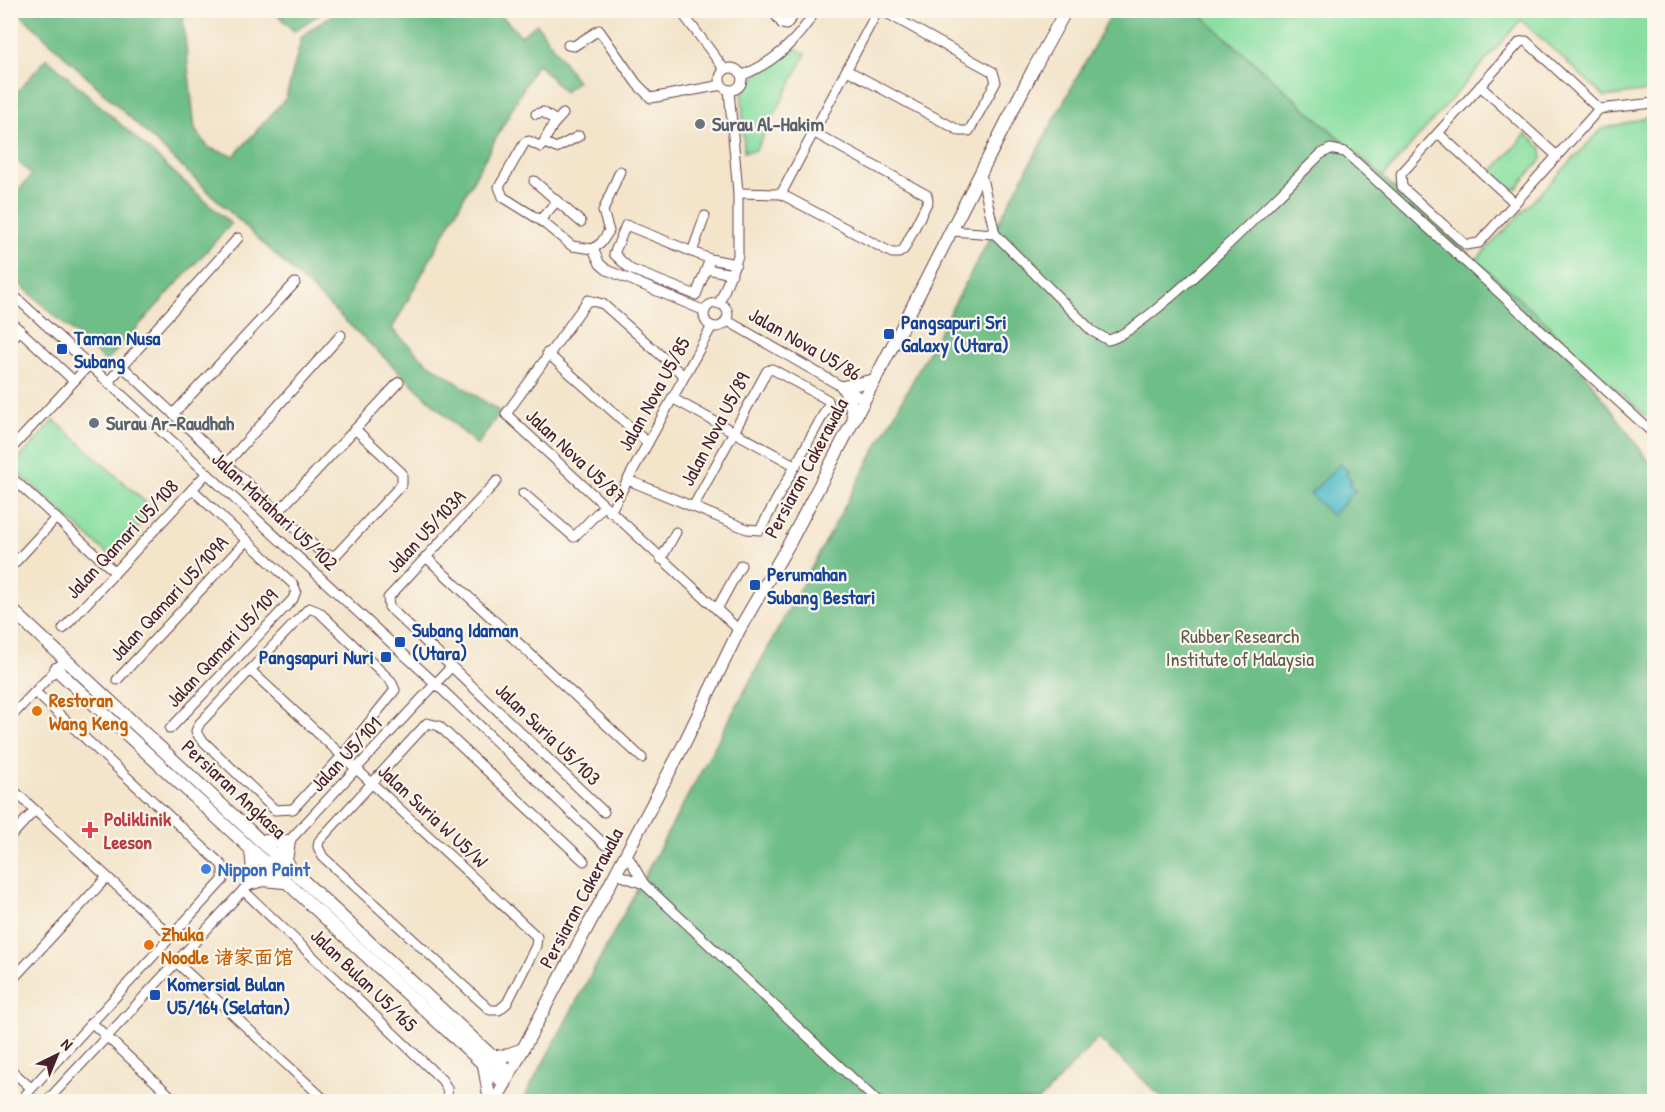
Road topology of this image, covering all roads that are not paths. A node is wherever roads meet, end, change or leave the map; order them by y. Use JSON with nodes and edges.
{"nodes":[{"id":1,"x":680,"y":10,"type":"edge"},
{"id":2,"x":772,"y":10,"type":"edge"},
{"id":3,"x":798,"y":10,"type":"edge"},
{"id":4,"x":816,"y":10,"type":"edge"},
{"id":5,"x":879,"y":10,"type":"edge"},
{"id":6,"x":1066,"y":10,"type":"edge"},
{"id":7,"x":568,"y":45,"type":"dead end"},
{"id":8,"x":725,"y":70,"type":"junction"},
{"id":9,"x":847,"y":70,"type":"junction"},
{"id":10,"x":741,"y":76,"type":"junction"},
{"id":11,"x":1480,"y":86,"type":"junction"},
{"id":12,"x":725,"y":88,"type":"junction"},
{"id":13,"x":1654,"y":103,"type":"edge"},
{"id":14,"x":1599,"y":109,"type":"junction"},
{"id":15,"x":536,"y":114,"type":"dead end"},
{"id":16,"x":813,"y":132,"type":"junction"},
{"id":17,"x":1438,"y":133,"type":"junction"},
{"id":18,"x":579,"y":136,"type":"dead end"},
{"id":19,"x":544,"y":143,"type":"junction"},
{"id":20,"x":1557,"y":156,"type":"junction"},
{"id":21,"x":620,"y":171,"type":"dead end"},
{"id":22,"x":981,"y":174,"type":"junction"},
{"id":23,"x":534,"y":181,"type":"dead end"},
{"id":24,"x":738,"y":193,"type":"junction"},
{"id":25,"x":780,"y":194,"type":"junction"},
{"id":26,"x":557,"y":201,"type":"junction"},
{"id":27,"x":1515,"y":203,"type":"junction"},
{"id":28,"x":705,"y":216,"type":"dead end"},
{"id":29,"x":540,"y":220,"type":"junction"},
{"id":30,"x":581,"y":222,"type":"dead end"},
{"id":31,"x":952,"y":231,"type":"junction"},
{"id":32,"x":995,"y":234,"type":"junction"},
{"id":33,"x":238,"y":238,"type":"dead end"},
{"id":34,"x":593,"y":249,"type":"junction"},
{"id":35,"x":692,"y":252,"type":"junction"},
{"id":36,"x":710,"y":259,"type":"junction"},
{"id":37,"x":736,"y":264,"type":"junction"},
{"id":38,"x":707,"y":269,"type":"junction"},
{"id":39,"x":732,"y":274,"type":"junction"},
{"id":40,"x":295,"y":284,"type":"dead end"},
{"id":41,"x":10,"y":292,"type":"edge"},
{"id":42,"x":719,"y":304,"type":"junction"},
{"id":43,"x":705,"y":311,"type":"junction"},
{"id":44,"x":726,"y":320,"type":"junction"},
{"id":45,"x":10,"y":321,"type":"edge"},
{"id":46,"x":712,"y":326,"type":"junction"},
{"id":47,"x":20,"y":330,"type":"junction"},
{"id":48,"x":341,"y":335,"type":"dead end"},
{"id":49,"x":10,"y":341,"type":"edge"},
{"id":50,"x":547,"y":353,"type":"junction"},
{"id":51,"x":89,"y":364,"type":"junction"},
{"id":52,"x":122,"y":366,"type":"junction"},
{"id":53,"x":684,"y":376,"type":"junction"},
{"id":54,"x":875,"y":380,"type":"junction"},
{"id":55,"x":74,"y":381,"type":"junction"},
{"id":56,"x":108,"y":382,"type":"junction"},
{"id":57,"x":399,"y":382,"type":"dead end"},
{"id":58,"x":843,"y":387,"type":"junction"},
{"id":59,"x":672,"y":398,"type":"junction"},
{"id":60,"x":865,"y":400,"type":"junction"},
{"id":61,"x":173,"y":414,"type":"junction"},
{"id":62,"x":854,"y":420,"type":"junction"},
{"id":63,"x":355,"y":429,"type":"junction"},
{"id":64,"x":734,"y":434,"type":"junction"},
{"id":65,"x":1654,"y":434,"type":"edge"},
{"id":66,"x":648,"y":443,"type":"junction"},
{"id":67,"x":10,"y":450,"type":"edge"},
{"id":68,"x":226,"y":464,"type":"junction"},
{"id":69,"x":796,"y":466,"type":"junction"},
{"id":70,"x":207,"y":473,"type":"junction"},
{"id":71,"x":10,"y":476,"type":"edge"},
{"id":72,"x":628,"y":480,"type":"junction"},
{"id":73,"x":497,"y":481,"type":"dead end"},
{"id":74,"x":192,"y":489,"type":"junction"},
{"id":75,"x":523,"y":493,"type":"dead end"},
{"id":76,"x":693,"y":507,"type":"junction"},
{"id":77,"x":607,"y":509,"type":"junction"},
{"id":78,"x":278,"y":512,"type":"junction"},
{"id":79,"x":56,"y":518,"type":"junction"},
{"id":80,"x":676,"y":532,"type":"dead end"},
{"id":81,"x":247,"y":540,"type":"junction"},
{"id":82,"x":426,"y":557,"type":"junction"},
{"id":83,"x":661,"y":559,"type":"junction"},
{"id":84,"x":741,"y":565,"type":"dead end"},
{"id":85,"x":10,"y":568,"type":"edge"},
{"id":86,"x":115,"y":572,"type":"junction"},
{"id":87,"x":388,"y":607,"type":"joint"},
{"id":88,"x":10,"y":608,"type":"edge"},
{"id":89,"x":717,"y":609,"type":"junction"},
{"id":90,"x":63,"y":629,"type":"dead end"},
{"id":91,"x":739,"y":630,"type":"junction"},
{"id":92,"x":66,"y":659,"type":"junction"},
{"id":93,"x":451,"y":667,"type":"junction"},
{"id":94,"x":56,"y":669,"type":"junction"},
{"id":95,"x":250,"y":670,"type":"junction"},
{"id":96,"x":117,"y":680,"type":"dead end"},
{"id":97,"x":436,"y":684,"type":"junction"},
{"id":98,"x":35,"y":692,"type":"junction"},
{"id":99,"x":10,"y":718,"type":"edge"},
{"id":100,"x":170,"y":729,"type":"dead end"},
{"id":101,"x":342,"y":756,"type":"junction"},
{"id":102,"x":642,"y":758,"type":"dead end"},
{"id":103,"x":356,"y":769,"type":"junction"},
{"id":104,"x":373,"y":784,"type":"junction"},
{"id":105,"x":10,"y":787,"type":"edge"},
{"id":106,"x":35,"y":810,"type":"junction"},
{"id":107,"x":604,"y":812,"type":"dead end"},
{"id":108,"x":10,"y":837,"type":"edge"},
{"id":109,"x":261,"y":841,"type":"junction"},
{"id":110,"x":289,"y":841,"type":"junction"},
{"id":111,"x":605,"y":845,"type":"dead end"},
{"id":112,"x":251,"y":851,"type":"junction"},
{"id":113,"x":626,"y":853,"type":"junction"},
{"id":114,"x":276,"y":855,"type":"junction"},
{"id":115,"x":584,"y":861,"type":"dead end"},
{"id":116,"x":266,"y":865,"type":"junction"},
{"id":117,"x":293,"y":871,"type":"junction"},
{"id":118,"x":616,"y":874,"type":"junction"},
{"id":119,"x":107,"y":877,"type":"junction"},
{"id":120,"x":285,"y":882,"type":"junction"},
{"id":121,"x":644,"y":884,"type":"junction"},
{"id":122,"x":246,"y":887,"type":"junction"},
{"id":123,"x":171,"y":936,"type":"junction"},
{"id":124,"x":176,"y":962,"type":"junction"},
{"id":125,"x":10,"y":982,"type":"edge"},
{"id":126,"x":92,"y":1023,"type":"junction"},
{"id":127,"x":107,"y":1036,"type":"junction"},
{"id":128,"x":523,"y":1049,"type":"junction"},
{"id":129,"x":488,"y":1061,"type":"junction"},
{"id":130,"x":10,"y":1070,"type":"edge"},
{"id":131,"x":508,"y":1079,"type":"junction"},
{"id":132,"x":31,"y":1088,"type":"junction"},
{"id":133,"x":19,"y":1101,"type":"edge"},
{"id":134,"x":46,"y":1101,"type":"edge"},
{"id":135,"x":177,"y":1101,"type":"edge"},
{"id":136,"x":327,"y":1101,"type":"edge"},
{"id":137,"x":448,"y":1101,"type":"edge"},
{"id":138,"x":490,"y":1101,"type":"edge"},
{"id":139,"x":495,"y":1101,"type":"edge"},
{"id":140,"x":878,"y":1101,"type":"edge"}],
"edges":[{"from":1,"to":8,"type":"street"},
{"from":2,"to":3,"type":"street"},
{"from":4,"to":10,"type":"street"},
{"from":5,"to":9,"type":"street"},
{"from":5,"to":9,"type":"street"},
{"from":6,"to":22,"type":"street","name":"Persiaran Cakerawala"},
{"from":7,"to":12,"type":"street"},
{"from":8,"to":10,"type":"street"},
{"from":8,"to":12,"type":"street"},
{"from":9,"to":16,"type":"street"},
{"from":10,"to":12,"type":"street"},
{"from":11,"to":14,"type":"street"},
{"from":11,"to":17,"type":"street"},
{"from":11,"to":20,"type":"street"},
{"from":12,"to":24,"type":"street"},
{"from":13,"to":14,"type":"street"},
{"from":14,"to":20,"type":"street"},
{"from":15,"to":19,"type":"street"},
{"from":16,"to":25,"type":"street"},
{"from":16,"to":25,"type":"street"},
{"from":17,"to":27,"type":"street"},
{"from":17,"to":27,"type":"street"},
{"from":18,"to":19,"type":"street"},
{"from":19,"to":29,"type":"street"},
{"from":20,"to":27,"type":"street"},
{"from":21,"to":34,"type":"street"},
{"from":22,"to":31,"type":"street","name":"Persiaran Cakerawala"},
{"from":22,"to":32,"type":"street"},
{"from":23,"to":26,"type":"street"},
{"from":24,"to":25,"type":"street"},
{"from":24,"to":37,"type":"street"},
{"from":26,"to":29,"type":"street"},
{"from":26,"to":30,"type":"street"},
{"from":28,"to":35,"type":"street"},
{"from":29,"to":34,"type":"street"},
{"from":31,"to":32,"type":"street"},
{"from":31,"to":54,"type":"street","name":"Persiaran Cakerawala"},
{"from":32,"to":65,"type":"street"},
{"from":33,"to":52,"type":"street"},
{"from":34,"to":43,"type":"street"},
{"from":35,"to":36,"type":"street"},
{"from":35,"to":38,"type":"street"},
{"from":36,"to":37,"type":"street"},
{"from":36,"to":38,"type":"street"},
{"from":37,"to":39,"type":"street"},
{"from":38,"to":39,"type":"street"},
{"from":39,"to":42,"type":"street"},
{"from":40,"to":61,"type":"street"},
{"from":41,"to":51,"type":"street","name":"Jalan Matahari U5/102"},
{"from":42,"to":43,"type":"street"},
{"from":42,"to":44,"type":"street"},
{"from":43,"to":46,"type":"street"},
{"from":44,"to":46,"type":"street"},
{"from":44,"to":58,"type":"street","name":"Jalan Nova U5/86"},
{"from":45,"to":47,"type":"street"},
{"from":46,"to":53,"type":"street","name":"Jalan Nova U5/85"},
{"from":47,"to":49,"type":"street"},
{"from":47,"to":55,"type":"street"},
{"from":48,"to":68,"type":"street"},
{"from":50,"to":53,"type":"street","name":"Jalan Nova U5/87"},
{"from":50,"to":66,"type":"street"},
{"from":50,"to":77,"type":"street","name":"Jalan Nova U5/87"},
{"from":51,"to":55,"type":"street"},
{"from":51,"to":56,"type":"street","name":"Jalan Matahari U5/102"},
{"from":52,"to":56,"type":"street"},
{"from":52,"to":61,"type":"street"},
{"from":53,"to":59,"type":"street","name":"Jalan Nova U5/85"},
{"from":54,"to":58,"type":"street"},
{"from":54,"to":60,"type":"street","name":"Persiaran Cakerawala"},
{"from":55,"to":67,"type":"street"},
{"from":56,"to":70,"type":"street","name":"Jalan Matahari U5/102"},
{"from":57,"to":63,"type":"street"},
{"from":58,"to":60,"type":"street","name":"Jalan Nova U5/86"},
{"from":58,"to":62,"type":"street"},
{"from":59,"to":64,"type":"street"},
{"from":59,"to":66,"type":"street","name":"Jalan Nova U5/85"},
{"from":60,"to":62,"type":"street","name":"Persiaran Cakerawala"},
{"from":61,"to":68,"type":"street"},
{"from":62,"to":91,"type":"street","name":"Persiaran Cakerawala"},
{"from":63,"to":78,"type":"street"},
{"from":63,"to":78,"type":"street"},
{"from":64,"to":69,"type":"street"},
{"from":64,"to":69,"type":"street","name":"Jalan Nova U5/89"},
{"from":64,"to":76,"type":"street","name":"Jalan Nova U5/89"},
{"from":66,"to":72,"type":"street","name":"Jalan Nova U5/85"},
{"from":68,"to":78,"type":"street"},
{"from":69,"to":76,"type":"street","name":"Jalan Nova U5/89"},
{"from":70,"to":74,"type":"street","name":"Jalan Qamari U5/108"},
{"from":70,"to":97,"type":"street","name":"Jalan Matahari U5/102"},
{"from":71,"to":79,"type":"street"},
{"from":72,"to":76,"type":"street","name":"Jalan Nova U5/89"},
{"from":72,"to":77,"type":"street","name":"Jalan Nova U5/85"},
{"from":73,"to":82,"type":"street","name":"Jalan U5/103A"},
{"from":74,"to":81,"type":"street","name":"Jalan Qamari U5/109"},
{"from":74,"to":86,"type":"street","name":"Jalan Qamari U5/108"},
{"from":75,"to":77,"type":"street","name":"Jalan Nova U5/85"},
{"from":77,"to":83,"type":"street","name":"Jalan Nova U5/87"},
{"from":79,"to":85,"type":"street"},
{"from":79,"to":86,"type":"street"},
{"from":80,"to":83,"type":"street"},
{"from":81,"to":96,"type":"street","name":"Jalan Qamari U5/109A"},
{"from":81,"to":100,"type":"street","name":"Jalan Qamari U5/109"},
{"from":82,"to":87,"type":"street","name":"Jalan U5/103A"},
{"from":82,"to":102,"type":"street"},
{"from":83,"to":89,"type":"street","name":"Jalan Nova U5/87"},
{"from":84,"to":89,"type":"street"},
{"from":86,"to":90,"type":"street","name":"Jalan Qamari U5/108"},
{"from":87,"to":93,"type":"street","name":"Jalan Suria U5/103"},
{"from":88,"to":92,"type":"street","name":"Persiaran Angkasa"},
{"from":89,"to":91,"type":"street","name":"Jalan Nova U5/87"},
{"from":91,"to":113,"type":"street","name":"Persiaran Cakerawala"},
{"from":92,"to":94,"type":"street"},
{"from":92,"to":109,"type":"street","name":"Persiaran Angkasa"},
{"from":93,"to":97,"type":"street","name":"Jalan U5/101"},
{"from":93,"to":107,"type":"street","name":"Jalan Suria U5/103"},
{"from":94,"to":98,"type":"street"},
{"from":94,"to":112,"type":"street","name":"Persiaran Angkasa"},
{"from":95,"to":101,"type":"street","name":"Jalan Suria W U5/W"},
{"from":95,"to":101,"type":"street"},
{"from":95,"to":101,"type":"street"},
{"from":97,"to":103,"type":"street","name":"Jalan U5/101"},
{"from":97,"to":111,"type":"street","name":"Jalan Matahari U5/102"},
{"from":98,"to":99,"type":"street"},
{"from":98,"to":123,"type":"street"},
{"from":101,"to":103,"type":"street","name":"Jalan Suria W U5/W"},
{"from":103,"to":104,"type":"street","name":"Jalan Suria W U5/W"},
{"from":103,"to":110,"type":"street","name":"Jalan U5/101"},
{"from":104,"to":104,"type":"street","name":"Jalan Suria W U5/W"},
{"from":104,"to":115,"type":"street"},
{"from":105,"to":106,"type":"street"},
{"from":106,"to":108,"type":"street"},
{"from":106,"to":119,"type":"street"},
{"from":109,"to":110,"type":"street"},
{"from":109,"to":114,"type":"street","name":"Persiaran Angkasa"},
{"from":110,"to":114,"type":"street","name":"Jalan U5/101"},
{"from":110,"to":117,"type":"street"},
{"from":112,"to":116,"type":"street","name":"Persiaran Angkasa"},
{"from":112,"to":122,"type":"street"},
{"from":113,"to":118,"type":"street","name":"Persiaran Cakerawala"},
{"from":113,"to":121,"type":"street"},
{"from":114,"to":116,"type":"street","name":"Jalan U5/101"},
{"from":114,"to":117,"type":"street","name":"Persiaran Angkasa"},
{"from":116,"to":120,"type":"street","name":"Persiaran Angkasa"},
{"from":116,"to":122,"type":"street","name":"Jalan U5/101"},
{"from":117,"to":129,"type":"street","name":"Persiaran Angkasa"},
{"from":118,"to":121,"type":"street"},
{"from":118,"to":128,"type":"street","name":"Persiaran Cakerawala"},
{"from":119,"to":123,"type":"street"},
{"from":119,"to":125,"type":"street"},
{"from":120,"to":122,"type":"street"},
{"from":120,"to":129,"type":"street","name":"Persiaran Angkasa"},
{"from":121,"to":140,"type":"street"},
{"from":122,"to":124,"type":"street","name":"Jalan U5/101"},
{"from":122,"to":137,"type":"street","name":"Jalan Bulan U5/165"},
{"from":123,"to":126,"type":"street"},
{"from":124,"to":127,"type":"street","name":"Jalan U5/101"},
{"from":124,"to":136,"type":"street"},
{"from":126,"to":127,"type":"street"},
{"from":126,"to":132,"type":"street"},
{"from":127,"to":134,"type":"street","name":"Jalan U5/101"},
{"from":127,"to":135,"type":"street"},
{"from":128,"to":129,"type":"street"},
{"from":128,"to":131,"type":"street","name":"Persiaran Cakerawala"},
{"from":129,"to":131,"type":"street","name":"Persiaran Angkasa"},
{"from":129,"to":138,"type":"street"},
{"from":130,"to":132,"type":"street"},
{"from":131,"to":139,"type":"street","name":"Persiaran Cakerawala"},
{"from":132,"to":133,"type":"street"}]}
